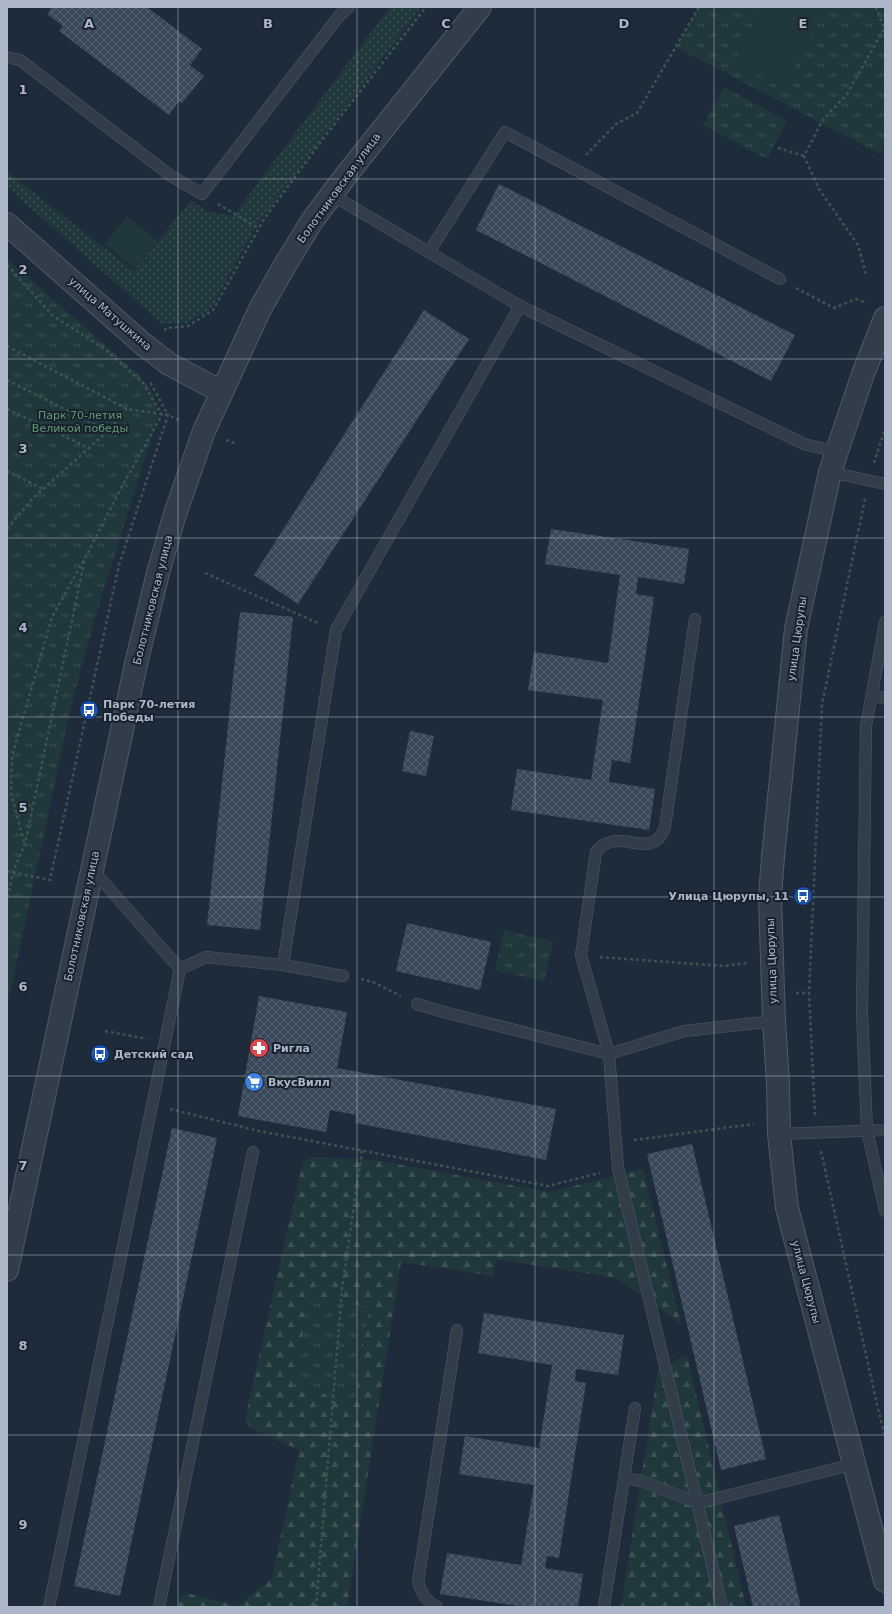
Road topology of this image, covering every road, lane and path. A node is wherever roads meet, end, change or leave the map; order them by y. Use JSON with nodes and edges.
{"nodes":[{"id":1,"x":349,"y":7,"type":"edge"},
{"id":2,"x":480,"y":7,"type":"edge"},
{"id":3,"x":699,"y":7,"type":"edge"},
{"id":4,"x":876,"y":7,"type":"edge"},
{"id":5,"x":885,"y":29,"type":"edge"},
{"id":6,"x":7,"y":57,"type":"edge"},
{"id":7,"x":778,"y":148,"type":"dead end"},
{"id":8,"x":804,"y":156,"type":"junction"},
{"id":9,"x":574,"y":169,"type":"junction"},
{"id":10,"x":202,"y":194,"type":"junction"},
{"id":11,"x":332,"y":195,"type":"junction"},
{"id":12,"x":7,"y":224,"type":"edge"},
{"id":13,"x":258,"y":228,"type":"dead end"},
{"id":14,"x":429,"y":252,"type":"junction"},
{"id":15,"x":7,"y":265,"type":"edge"},
{"id":16,"x":866,"y":274,"type":"dead end"},
{"id":17,"x":780,"y":279,"type":"joint"},
{"id":18,"x":520,"y":306,"type":"junction"},
{"id":19,"x":878,"y":311,"type":"edge"},
{"id":20,"x":7,"y":346,"type":"edge"},
{"id":21,"x":7,"y":380,"type":"edge"},
{"id":22,"x":222,"y":392,"type":"junction"},
{"id":23,"x":7,"y":409,"type":"edge"},
{"id":24,"x":127,"y":409,"type":"junction"},
{"id":25,"x":162,"y":415,"type":"junction"},
{"id":26,"x":168,"y":415,"type":"dead end"},
{"id":27,"x":885,"y":429,"type":"edge"},
{"id":28,"x":108,"y":431,"type":"junction"},
{"id":29,"x":89,"y":448,"type":"junction"},
{"id":30,"x":836,"y":452,"type":"junction"},
{"id":31,"x":7,"y":472,"type":"edge"},
{"id":32,"x":830,"y":472,"type":"junction"},
{"id":33,"x":869,"y":480,"type":"junction"},
{"id":34,"x":885,"y":484,"type":"edge"},
{"id":35,"x":43,"y":489,"type":"junction"},
{"id":36,"x":7,"y":529,"type":"edge"},
{"id":37,"x":85,"y":558,"type":"junction"},
{"id":38,"x":205,"y":573,"type":"dead end"},
{"id":39,"x":695,"y":619,"type":"dead end"},
{"id":40,"x":885,"y":622,"type":"edge"},
{"id":41,"x":336,"y":630,"type":"junction"},
{"id":42,"x":872,"y":696,"type":"junction"},
{"id":43,"x":885,"y":698,"type":"edge"},
{"id":44,"x":24,"y":844,"type":"junction"},
{"id":45,"x":92,"y":868,"type":"junction"},
{"id":46,"x":7,"y":871,"type":"edge"},
{"id":47,"x":13,"y":872,"type":"junction"},
{"id":48,"x":50,"y":880,"type":"dead end"},
{"id":49,"x":7,"y":902,"type":"edge"},
{"id":50,"x":581,"y":956,"type":"junction"},
{"id":51,"x":747,"y":963,"type":"dead end"},
{"id":52,"x":283,"y":965,"type":"junction"},
{"id":53,"x":180,"y":969,"type":"junction"},
{"id":54,"x":343,"y":976,"type":"joint"},
{"id":55,"x":417,"y":1004,"type":"joint"},
{"id":56,"x":774,"y":1021,"type":"junction"},
{"id":57,"x":105,"y":1031,"type":"dead end"},
{"id":58,"x":165,"y":1042,"type":"junction"},
{"id":59,"x":609,"y":1054,"type":"junction"},
{"id":60,"x":152,"y":1104,"type":"junction"},
{"id":61,"x":754,"y":1124,"type":"dead end"},
{"id":62,"x":867,"y":1130,"type":"junction"},
{"id":63,"x":885,"y":1130,"type":"edge"},
{"id":64,"x":816,"y":1132,"type":"junction"},
{"id":65,"x":779,"y":1134,"type":"junction"},
{"id":66,"x":616,"y":1142,"type":"junction"},
{"id":67,"x":362,"y":1150,"type":"junction"},
{"id":68,"x":253,"y":1152,"type":"dead end"},
{"id":69,"x":618,"y":1168,"type":"junction"},
{"id":70,"x":885,"y":1211,"type":"edge"},
{"id":71,"x":7,"y":1270,"type":"edge"},
{"id":72,"x":457,"y":1330,"type":"dead end"},
{"id":73,"x":635,"y":1408,"type":"dead end"},
{"id":74,"x":885,"y":1436,"type":"edge"},
{"id":75,"x":854,"y":1464,"type":"junction"},
{"id":76,"x":624,"y":1478,"type":"junction"},
{"id":77,"x":698,"y":1503,"type":"junction"},
{"id":78,"x":885,"y":1581,"type":"edge"},
{"id":79,"x":49,"y":1607,"type":"edge"},
{"id":80,"x":159,"y":1607,"type":"edge"},
{"id":81,"x":316,"y":1607,"type":"edge"},
{"id":82,"x":437,"y":1607,"type":"edge"},
{"id":83,"x":604,"y":1607,"type":"edge"},
{"id":84,"x":722,"y":1607,"type":"edge"}],
"edges":[{"from":1,"to":10,"type":"lane"},
{"from":2,"to":11,"type":"street","name":"Болотниковская улица"},
{"from":3,"to":9,"type":"path"},
{"from":4,"to":5,"type":"path"},
{"from":5,"to":8,"type":"path"},
{"from":6,"to":10,"type":"lane"},
{"from":7,"to":8,"type":"path"},
{"from":8,"to":16,"type":"path"},
{"from":9,"to":14,"type":"lane"},
{"from":9,"to":17,"type":"lane"},
{"from":10,"to":13,"type":"path"},
{"from":11,"to":14,"type":"lane"},
{"from":11,"to":22,"type":"street","name":"Болотниковская улица"},
{"from":12,"to":22,"type":"street","name":"улица Матушкина"},
{"from":14,"to":18,"type":"lane"},
{"from":15,"to":25,"type":"path"},
{"from":17,"to":19,"type":"path"},
{"from":18,"to":30,"type":"lane"},
{"from":18,"to":41,"type":"lane"},
{"from":19,"to":30,"type":"street","name":"улица Цюрупы"},
{"from":20,"to":24,"type":"path"},
{"from":21,"to":28,"type":"path"},
{"from":22,"to":45,"type":"street","name":"Болотниковская улица"},
{"from":23,"to":29,"type":"path"},
{"from":24,"to":25,"type":"path"},
{"from":24,"to":28,"type":"path"},
{"from":25,"to":26,"type":"path"},
{"from":25,"to":37,"type":"path"},
{"from":27,"to":33,"type":"path"},
{"from":28,"to":29,"type":"path"},
{"from":29,"to":35,"type":"path"},
{"from":30,"to":32,"type":"street","name":"улица Цюрупы"},
{"from":31,"to":35,"type":"path"},
{"from":32,"to":33,"type":"lane"},
{"from":32,"to":56,"type":"street","name":"улица Цюрупы"},
{"from":33,"to":34,"type":"lane"},
{"from":33,"to":64,"type":"path"},
{"from":35,"to":36,"type":"path"},
{"from":37,"to":44,"type":"path"},
{"from":37,"to":44,"type":"path"},
{"from":38,"to":41,"type":"path"},
{"from":39,"to":50,"type":"lane"},
{"from":40,"to":42,"type":"lane"},
{"from":41,"to":52,"type":"lane"},
{"from":42,"to":43,"type":"lane"},
{"from":42,"to":62,"type":"lane"},
{"from":44,"to":47,"type":"path"},
{"from":45,"to":53,"type":"lane"},
{"from":45,"to":71,"type":"street","name":"Болотниковская улица"},
{"from":46,"to":47,"type":"path"},
{"from":47,"to":48,"type":"path"},
{"from":47,"to":49,"type":"path"},
{"from":50,"to":51,"type":"path"},
{"from":50,"to":59,"type":"lane"},
{"from":52,"to":53,"type":"lane"},
{"from":52,"to":54,"type":"lane"},
{"from":53,"to":58,"type":"lane"},
{"from":54,"to":55,"type":"path"},
{"from":55,"to":59,"type":"lane"},
{"from":56,"to":59,"type":"lane"},
{"from":56,"to":65,"type":"street","name":"улица Цюрупы"},
{"from":57,"to":58,"type":"path"},
{"from":58,"to":60,"type":"lane"},
{"from":59,"to":66,"type":"lane"},
{"from":60,"to":67,"type":"path"},
{"from":60,"to":79,"type":"lane"},
{"from":61,"to":66,"type":"path"},
{"from":62,"to":63,"type":"lane"},
{"from":62,"to":64,"type":"lane"},
{"from":62,"to":70,"type":"lane"},
{"from":64,"to":65,"type":"lane"},
{"from":64,"to":74,"type":"path"},
{"from":65,"to":75,"type":"street","name":"улица Цюрупы"},
{"from":66,"to":69,"type":"lane"},
{"from":67,"to":69,"type":"path"},
{"from":67,"to":81,"type":"path"},
{"from":68,"to":80,"type":"lane"},
{"from":69,"to":77,"type":"lane"},
{"from":72,"to":82,"type":"lane"},
{"from":73,"to":76,"type":"lane"},
{"from":75,"to":77,"type":"lane"},
{"from":75,"to":78,"type":"street","name":"улица Цюрупы"},
{"from":76,"to":77,"type":"lane"},
{"from":76,"to":83,"type":"lane"},
{"from":77,"to":84,"type":"lane"}]}
